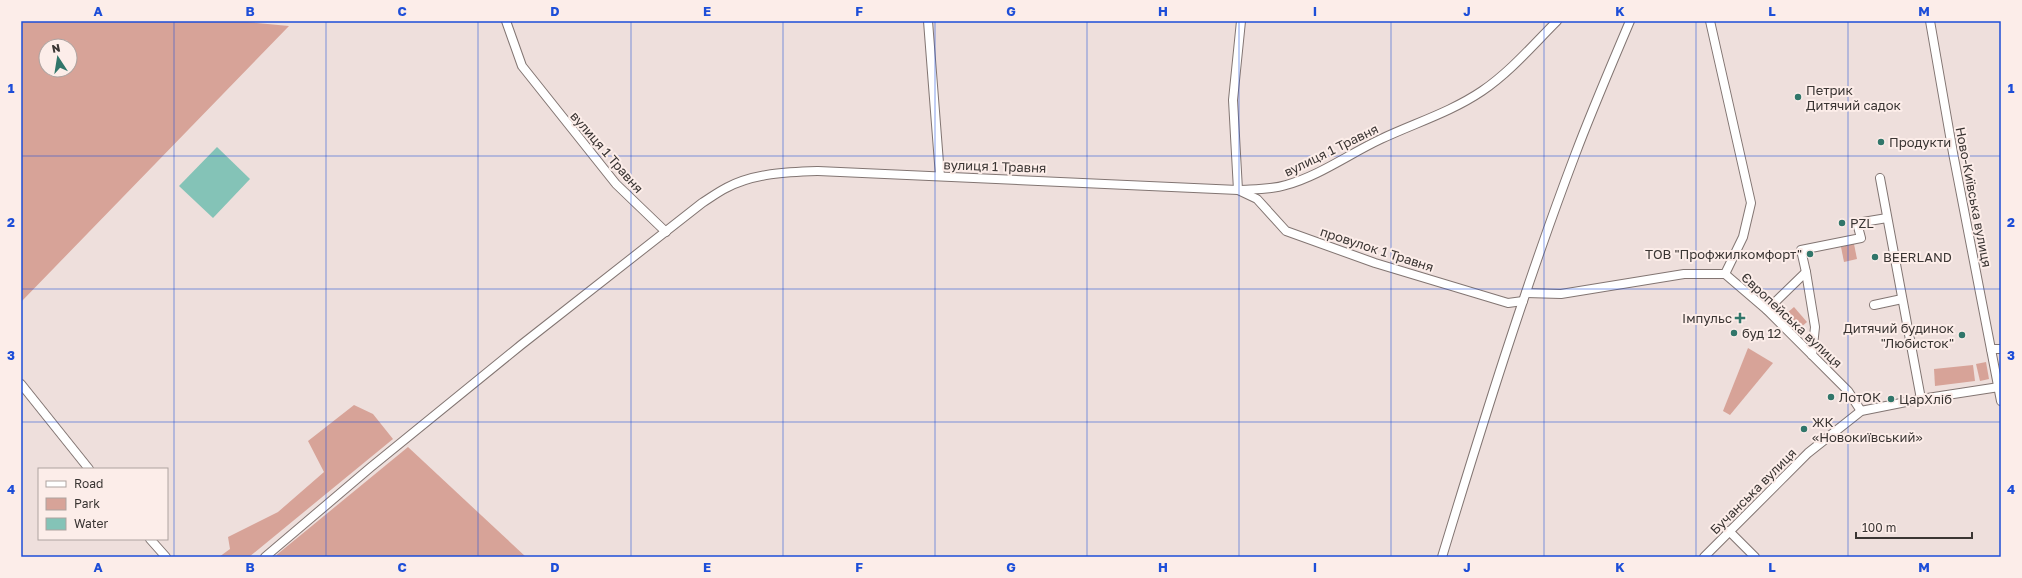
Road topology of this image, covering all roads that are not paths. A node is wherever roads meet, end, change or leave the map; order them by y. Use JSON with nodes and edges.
{"nodes":[{"id":1,"x":506,"y":21,"type":"edge"},
{"id":2,"x":928,"y":21,"type":"edge"},
{"id":3,"x":1241,"y":21,"type":"edge"},
{"id":4,"x":1557,"y":21,"type":"edge"},
{"id":5,"x":1630,"y":21,"type":"edge"},
{"id":6,"x":1710,"y":21,"type":"edge"},
{"id":7,"x":1930,"y":21,"type":"edge"},
{"id":8,"x":940,"y":176,"type":"junction"},
{"id":9,"x":1880,"y":178,"type":"dead end"},
{"id":10,"x":1238,"y":190,"type":"junction"},
{"id":11,"x":1887,"y":218,"type":"junction"},
{"id":12,"x":666,"y":232,"type":"junction"},
{"id":13,"x":1806,"y":272,"type":"junction"},
{"id":14,"x":1725,"y":274,"type":"junction"},
{"id":15,"x":1525,"y":297,"type":"junction"},
{"id":16,"x":1902,"y":299,"type":"junction"},
{"id":17,"x":1874,"y":305,"type":"dead end"},
{"id":18,"x":1766,"y":310,"type":"junction"},
{"id":19,"x":1991,"y":349,"type":"junction"},
{"id":20,"x":2001,"y":350,"type":"edge"},
{"id":21,"x":1812,"y":355,"type":"junction"},
{"id":22,"x":21,"y":384,"type":"edge"},
{"id":23,"x":1999,"y":387,"type":"junction"},
{"id":24,"x":1921,"y":398,"type":"junction"},
{"id":25,"x":2001,"y":401,"type":"edge"},
{"id":26,"x":1862,"y":411,"type":"junction"},
{"id":27,"x":88,"y":468,"type":"edge"},
{"id":28,"x":1729,"y":531,"type":"junction"},
{"id":29,"x":151,"y":540,"type":"edge"},
{"id":30,"x":166,"y":557,"type":"edge"},
{"id":31,"x":265,"y":557,"type":"edge"},
{"id":32,"x":1442,"y":557,"type":"edge"},
{"id":33,"x":1704,"y":557,"type":"edge"},
{"id":34,"x":1756,"y":557,"type":"edge"}],
"edges":[{"from":1,"to":12,"type":"street","name":"вулиця 1 Травня"},
{"from":2,"to":8,"type":"street"},
{"from":3,"to":10,"type":"street"},
{"from":4,"to":10,"type":"street","name":"вулиця 1 Травня"},
{"from":5,"to":15,"type":"street"},
{"from":6,"to":14,"type":"street"},
{"from":7,"to":19,"type":"street","name":"Ново-Київська вулиця"},
{"from":8,"to":10,"type":"street","name":"вулиця 1 Травня"},
{"from":8,"to":12,"type":"street","name":"вулиця 1 Травня"},
{"from":9,"to":11,"type":"street"},
{"from":10,"to":15,"type":"street","name":"провулок 1 Травня"},
{"from":11,"to":13,"type":"street"},
{"from":11,"to":16,"type":"street"},
{"from":12,"to":31,"type":"street"},
{"from":13,"to":18,"type":"street"},
{"from":13,"to":21,"type":"street"},
{"from":14,"to":15,"type":"street","name":"Європейська вулиця"},
{"from":14,"to":18,"type":"street","name":"Європейська вулиця"},
{"from":15,"to":32,"type":"street"},
{"from":16,"to":17,"type":"street"},
{"from":16,"to":24,"type":"street"},
{"from":18,"to":21,"type":"street","name":"Європейська вулиця"},
{"from":19,"to":20,"type":"street"},
{"from":19,"to":23,"type":"street","name":"Ново-Київська вулиця"},
{"from":21,"to":26,"type":"street","name":"Європейська вулиця"},
{"from":22,"to":27,"type":"street"},
{"from":23,"to":24,"type":"street","name":"Бучанська вулиця"},
{"from":23,"to":25,"type":"street","name":"Ново-Київська вулиця"},
{"from":24,"to":26,"type":"street","name":"Бучанська вулиця"},
{"from":26,"to":28,"type":"street","name":"Бучанська вулиця"},
{"from":28,"to":33,"type":"street","name":"Бучанська вулиця"},
{"from":28,"to":34,"type":"street"},
{"from":29,"to":30,"type":"street"}]}
